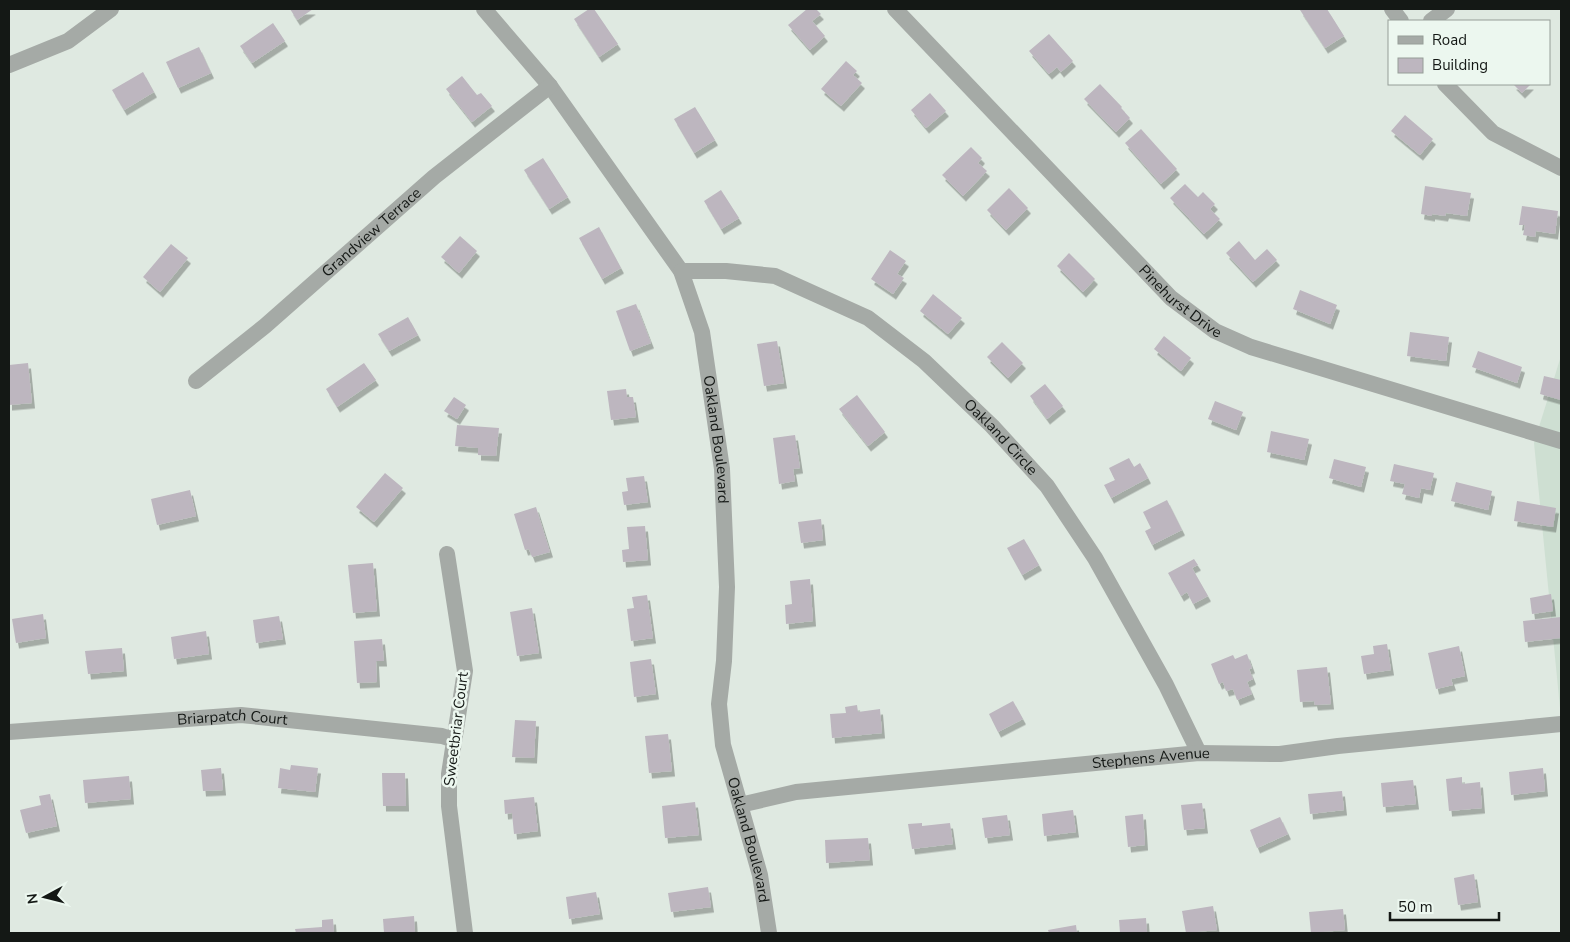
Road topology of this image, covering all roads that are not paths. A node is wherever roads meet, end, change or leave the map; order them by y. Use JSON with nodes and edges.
{"nodes":[{"id":1,"x":111,"y":9,"type":"edge"},
{"id":2,"x":484,"y":9,"type":"edge"},
{"id":3,"x":895,"y":9,"type":"edge"},
{"id":4,"x":1392,"y":9,"type":"edge"},
{"id":5,"x":1447,"y":9,"type":"edge"},
{"id":6,"x":1399,"y":20,"type":"edge"},
{"id":7,"x":1433,"y":20,"type":"edge"},
{"id":8,"x":9,"y":65,"type":"edge"},
{"id":9,"x":1446,"y":85,"type":"edge"},
{"id":10,"x":550,"y":86,"type":"junction"},
{"id":11,"x":1561,"y":168,"type":"edge"},
{"id":12,"x":681,"y":271,"type":"junction"},
{"id":13,"x":196,"y":381,"type":"dead end"},
{"id":14,"x":1561,"y":441,"type":"edge"},
{"id":15,"x":447,"y":554,"type":"dead end"},
{"id":16,"x":1561,"y":724,"type":"edge"},
{"id":17,"x":9,"y":732,"type":"edge"},
{"id":18,"x":454,"y":740,"type":"junction"},
{"id":19,"x":1199,"y":753,"type":"junction"},
{"id":20,"x":740,"y":805,"type":"junction"},
{"id":21,"x":465,"y":933,"type":"edge"},
{"id":22,"x":769,"y":933,"type":"edge"}],
"edges":[{"from":1,"to":8,"type":"street"},
{"from":2,"to":10,"type":"street","name":"Oakland Boulevard"},
{"from":3,"to":14,"type":"street","name":"Pinehurst Drive"},
{"from":4,"to":6,"type":"street"},
{"from":5,"to":7,"type":"street"},
{"from":9,"to":11,"type":"street"},
{"from":10,"to":12,"type":"street","name":"Oakland Boulevard"},
{"from":10,"to":13,"type":"street","name":"Grandview Terrace"},
{"from":12,"to":19,"type":"street","name":"Oakland Circle"},
{"from":12,"to":20,"type":"street","name":"Oakland Boulevard"},
{"from":15,"to":18,"type":"street","name":"Sweetbriar Court"},
{"from":16,"to":19,"type":"street","name":"Stephens Avenue"},
{"from":17,"to":18,"type":"street","name":"Briarpatch Court"},
{"from":18,"to":21,"type":"street","name":"Sweetbriar Court"},
{"from":19,"to":20,"type":"street","name":"Stephens Avenue"},
{"from":20,"to":22,"type":"street","name":"Oakland Boulevard"}]}
